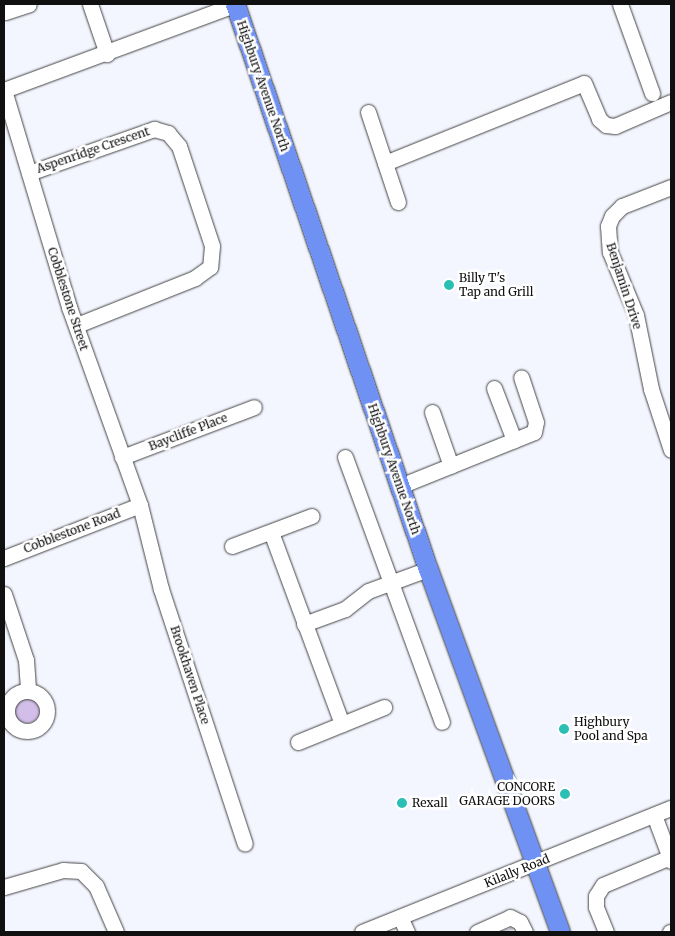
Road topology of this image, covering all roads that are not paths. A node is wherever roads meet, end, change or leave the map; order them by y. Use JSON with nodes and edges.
{"nodes":[{"id":1,"x":29,"y":4,"type":"edge"},
{"id":2,"x":90,"y":4,"type":"edge"},
{"id":3,"x":236,"y":4,"type":"edge"},
{"id":4,"x":620,"y":4,"type":"edge"},
{"id":5,"x":4,"y":12,"type":"edge"},
{"id":6,"x":107,"y":54,"type":"junction"},
{"id":7,"x":4,"y":90,"type":"edge"},
{"id":8,"x":652,"y":93,"type":"dead end"},
{"id":9,"x":671,"y":102,"type":"edge"},
{"id":10,"x":368,"y":112,"type":"dead end"},
{"id":11,"x":385,"y":164,"type":"junction"},
{"id":12,"x":29,"y":172,"type":"junction"},
{"id":13,"x":671,"y":187,"type":"edge"},
{"id":14,"x":398,"y":202,"type":"dead end"},
{"id":15,"x":77,"y":325,"type":"junction"},
{"id":16,"x":521,"y":377,"type":"dead end"},
{"id":17,"x":494,"y":388,"type":"dead end"},
{"id":18,"x":254,"y":407,"type":"dead end"},
{"id":19,"x":432,"y":412,"type":"dead end"},
{"id":20,"x":514,"y":440,"type":"junction"},
{"id":21,"x":671,"y":450,"type":"edge"},
{"id":22,"x":345,"y":457,"type":"dead end"},
{"id":23,"x":122,"y":458,"type":"junction"},
{"id":24,"x":451,"y":466,"type":"junction"},
{"id":25,"x":400,"y":486,"type":"junction"},
{"id":26,"x":140,"y":505,"type":"junction"},
{"id":27,"x":312,"y":516,"type":"dead end"},
{"id":28,"x":271,"y":532,"type":"junction"},
{"id":29,"x":232,"y":546,"type":"dead end"},
{"id":30,"x":4,"y":558,"type":"edge"},
{"id":31,"x":428,"y":569,"type":"junction"},
{"id":32,"x":391,"y":584,"type":"junction"},
{"id":33,"x":4,"y":594,"type":"edge"},
{"id":34,"x":304,"y":624,"type":"junction"},
{"id":35,"x":28,"y":691,"type":"dead end"},
{"id":36,"x":384,"y":707,"type":"dead end"},
{"id":37,"x":442,"y":722,"type":"dead end"},
{"id":38,"x":342,"y":724,"type":"junction"},
{"id":39,"x":298,"y":742,"type":"dead end"},
{"id":40,"x":671,"y":808,"type":"edge"},
{"id":41,"x":654,"y":815,"type":"junction"},
{"id":42,"x":245,"y":844,"type":"dead end"},
{"id":43,"x":670,"y":859,"type":"edge"},
{"id":44,"x":536,"y":864,"type":"junction"},
{"id":45,"x":4,"y":887,"type":"edge"},
{"id":46,"x":400,"y":917,"type":"junction"},
{"id":47,"x":492,"y":928,"type":"edge"},
{"id":48,"x":116,"y":932,"type":"edge"},
{"id":49,"x":362,"y":932,"type":"edge"},
{"id":50,"x":407,"y":932,"type":"edge"},
{"id":51,"x":525,"y":932,"type":"edge"},
{"id":52,"x":560,"y":932,"type":"edge"},
{"id":53,"x":606,"y":932,"type":"edge"}],
"edges":[{"from":1,"to":5,"type":"street"},
{"from":2,"to":6,"type":"street"},
{"from":3,"to":6,"type":"street"},
{"from":3,"to":25,"type":"main road","name":"Highbury Avenue North"},
{"from":4,"to":8,"type":"street"},
{"from":6,"to":7,"type":"street"},
{"from":7,"to":12,"type":"street","name":"Cobblestone Street"},
{"from":9,"to":11,"type":"street"},
{"from":10,"to":11,"type":"street"},
{"from":11,"to":14,"type":"street"},
{"from":12,"to":15,"type":"street","name":"Cobblestone Street"},
{"from":12,"to":15,"type":"street","name":"Aspenridge Crescent"},
{"from":13,"to":21,"type":"street","name":"Benjamin Drive"},
{"from":15,"to":23,"type":"street","name":"Cobblestone Street"},
{"from":16,"to":20,"type":"street"},
{"from":17,"to":20,"type":"street"},
{"from":18,"to":23,"type":"street","name":"Baycliffe Place"},
{"from":19,"to":24,"type":"street"},
{"from":20,"to":24,"type":"street"},
{"from":22,"to":32,"type":"street"},
{"from":23,"to":26,"type":"street","name":"Cobblestone Street"},
{"from":24,"to":25,"type":"street"},
{"from":25,"to":31,"type":"main road","name":"Highbury Avenue North"},
{"from":26,"to":30,"type":"street","name":"Cobblestone Road"},
{"from":26,"to":42,"type":"street","name":"Brookhaven Place"},
{"from":27,"to":28,"type":"street"},
{"from":28,"to":29,"type":"street"},
{"from":28,"to":34,"type":"street"},
{"from":31,"to":32,"type":"street"},
{"from":31,"to":44,"type":"main road","name":"Highbury Avenue North"},
{"from":32,"to":34,"type":"street"},
{"from":32,"to":37,"type":"street"},
{"from":33,"to":35,"type":"street"},
{"from":34,"to":38,"type":"street"},
{"from":36,"to":38,"type":"street"},
{"from":38,"to":39,"type":"street"},
{"from":40,"to":41,"type":"street","name":"Kilally Road"},
{"from":41,"to":43,"type":"street"},
{"from":41,"to":44,"type":"street","name":"Kilally Road"},
{"from":43,"to":53,"type":"street"},
{"from":44,"to":46,"type":"street","name":"Kilally Road"},
{"from":44,"to":52,"type":"main road","name":"Highbury Avenue North"},
{"from":45,"to":48,"type":"street"},
{"from":46,"to":49,"type":"street","name":"Kilally Road"},
{"from":46,"to":50,"type":"street"},
{"from":47,"to":51,"type":"street"}]}
